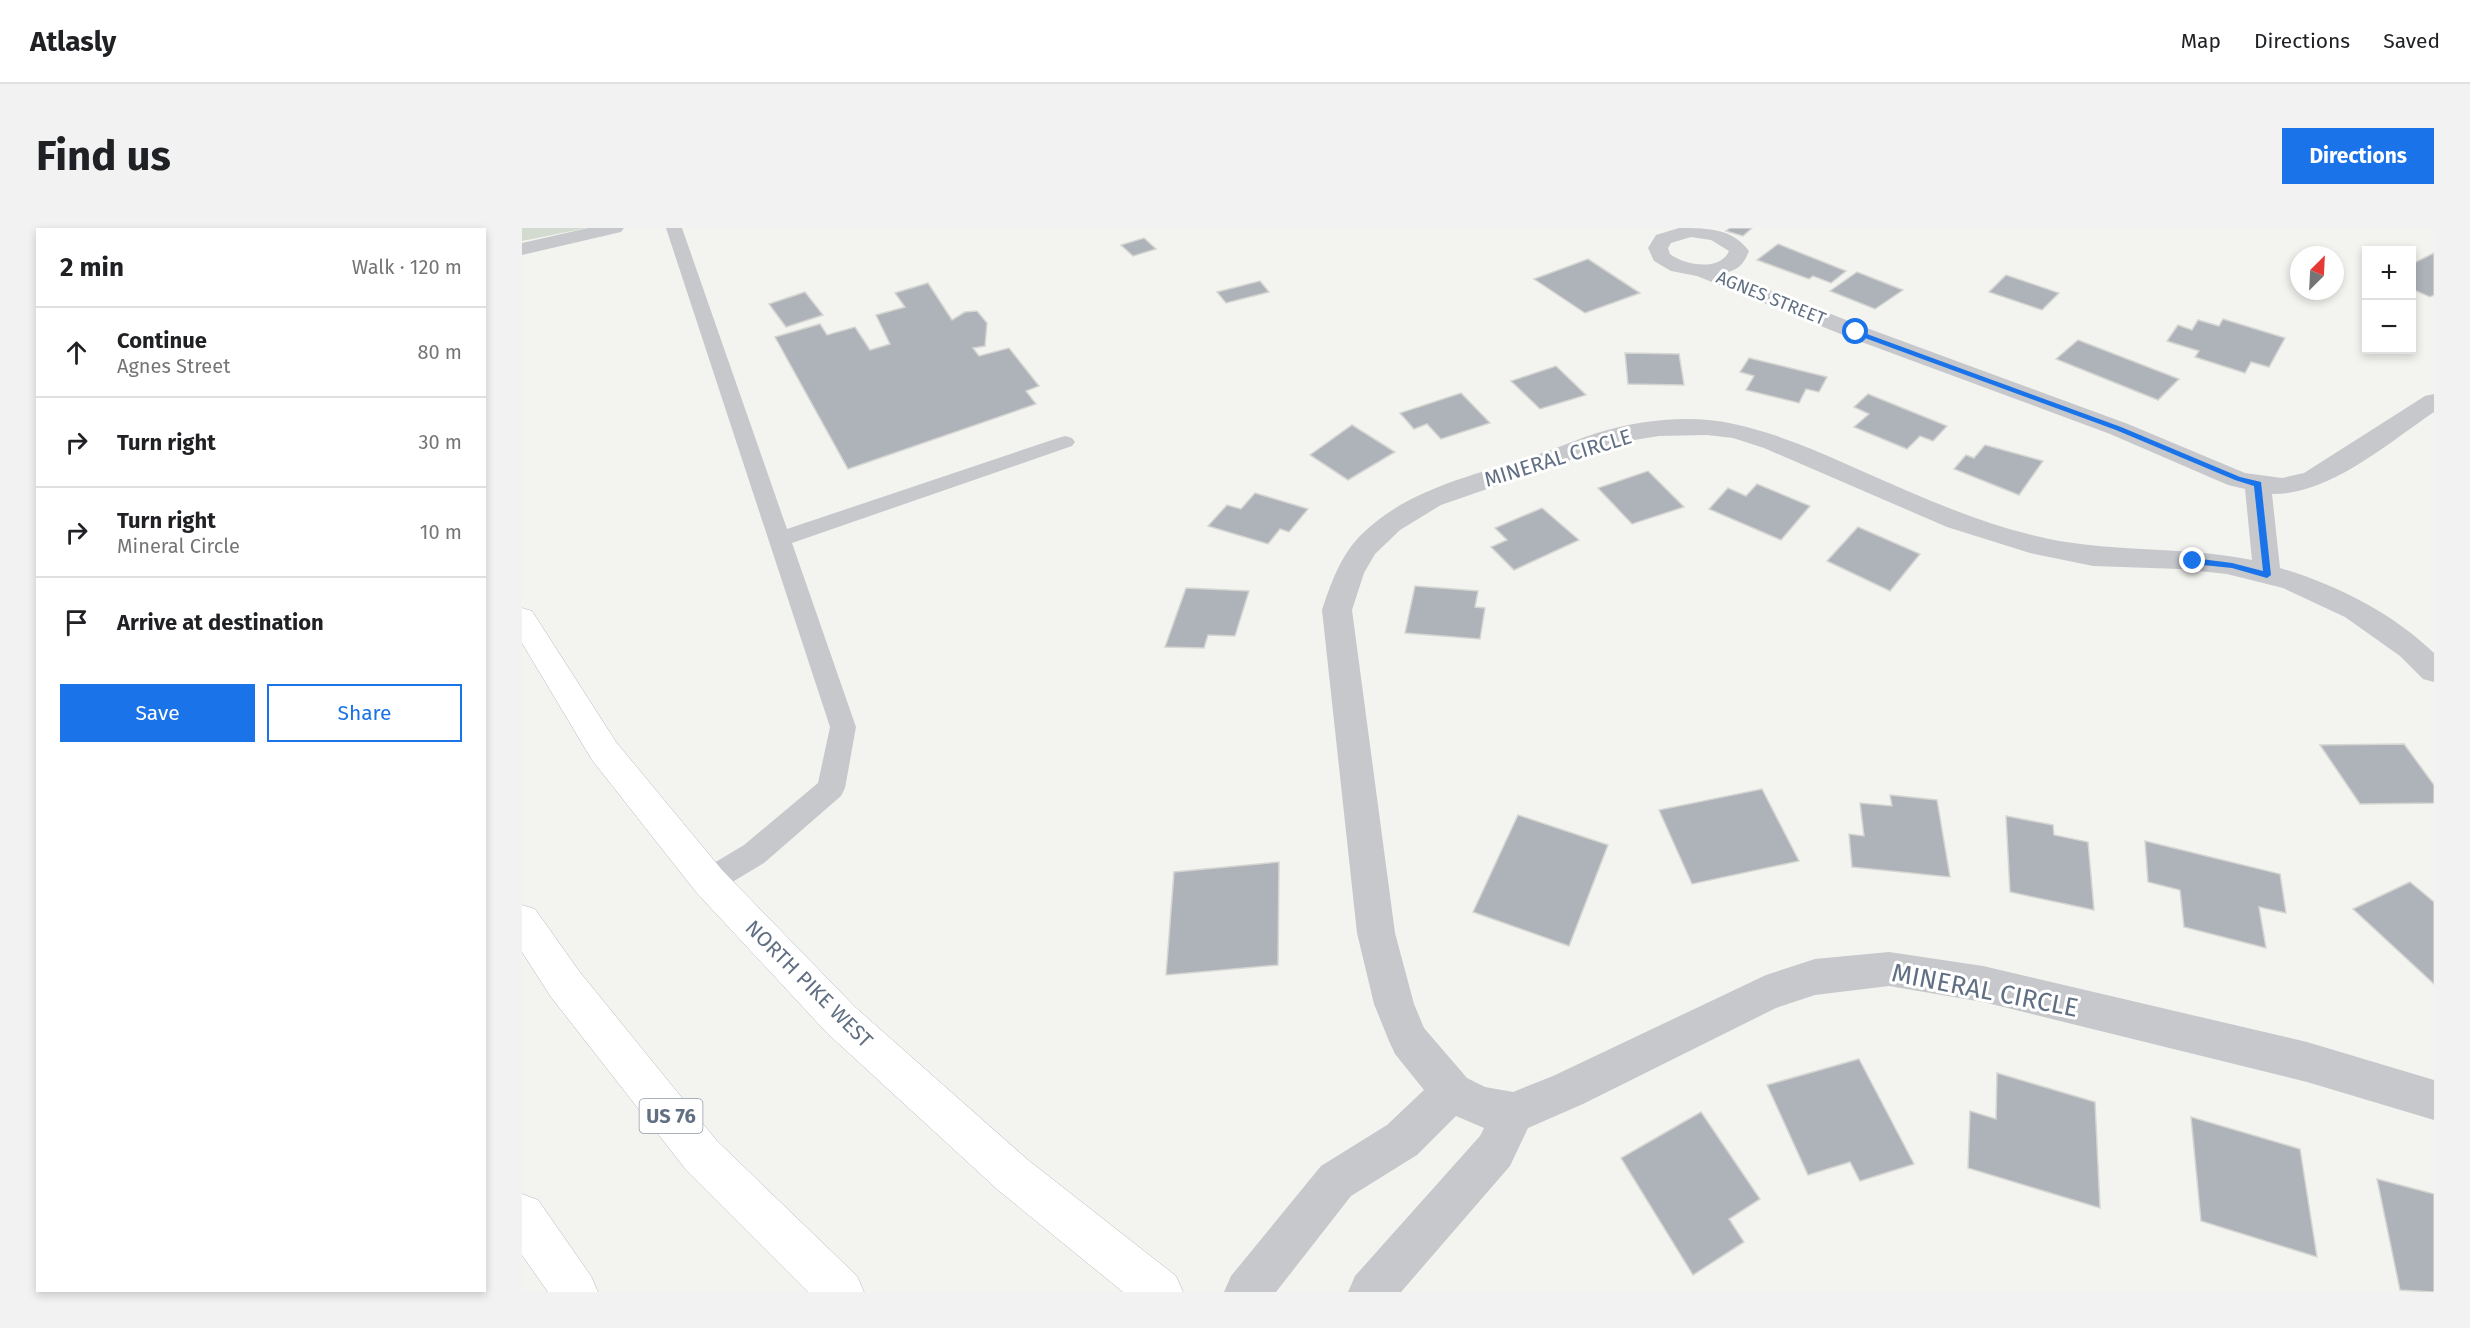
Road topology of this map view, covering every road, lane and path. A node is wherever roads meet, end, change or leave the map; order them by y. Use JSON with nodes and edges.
{"nodes":[{"id":1,"x":614,"y":228,"type":"edge"},
{"id":2,"x":674,"y":228,"type":"edge"},
{"id":3,"x":522,"y":249,"type":"edge"},
{"id":4,"x":1702,"y":271,"type":"dead end"},
{"id":5,"x":2434,"y":401,"type":"edge"},
{"id":6,"x":1065,"y":442,"type":"dead end"},
{"id":7,"x":2258,"y":484,"type":"junction"},
{"id":8,"x":781,"y":539,"type":"junction"},
{"id":9,"x":2267,"y":575,"type":"junction"},
{"id":10,"x":522,"y":618,"type":"edge"},
{"id":11,"x":2434,"y":671,"type":"edge"},
{"id":12,"x":709,"y":881,"type":"junction"},
{"id":13,"x":522,"y":921,"type":"edge"},
{"id":14,"x":1452,"y":1092,"type":"junction"},
{"id":15,"x":2434,"y":1100,"type":"edge"},
{"id":16,"x":1514,"y":1113,"type":"junction"},
{"id":17,"x":522,"y":1216,"type":"edge"},
{"id":18,"x":575,"y":1292,"type":"edge"},
{"id":19,"x":841,"y":1292,"type":"edge"},
{"id":20,"x":1160,"y":1292,"type":"edge"},
{"id":21,"x":1247,"y":1292,"type":"edge"},
{"id":22,"x":1371,"y":1292,"type":"edge"}],
"edges":[{"from":1,"to":3,"type":"street"},
{"from":2,"to":8,"type":"lane"},
{"from":4,"to":7,"type":"street","name":"AGNES STREET"},
{"from":5,"to":7,"type":"street","name":"AGNES STREET"},
{"from":6,"to":8,"type":"lane"},
{"from":7,"to":9,"type":"street"},
{"from":8,"to":12,"type":"lane"},
{"from":9,"to":11,"type":"street","name":"MINERAL CIRCLE"},
{"from":9,"to":14,"type":"street","name":"MINERAL CIRCLE"},
{"from":10,"to":12,"type":"main road","name":"NORTH PIKE WEST"},
{"from":12,"to":20,"type":"main road","name":"NORTH PIKE WEST"},
{"from":13,"to":19,"type":"main road","number":"US 76"},
{"from":14,"to":16,"type":"street","name":"MINERAL CIRCLE"},
{"from":14,"to":21,"type":"street"},
{"from":15,"to":16,"type":"street","name":"MINERAL CIRCLE"},
{"from":16,"to":22,"type":"street"},
{"from":17,"to":18,"type":"main road"}]}
